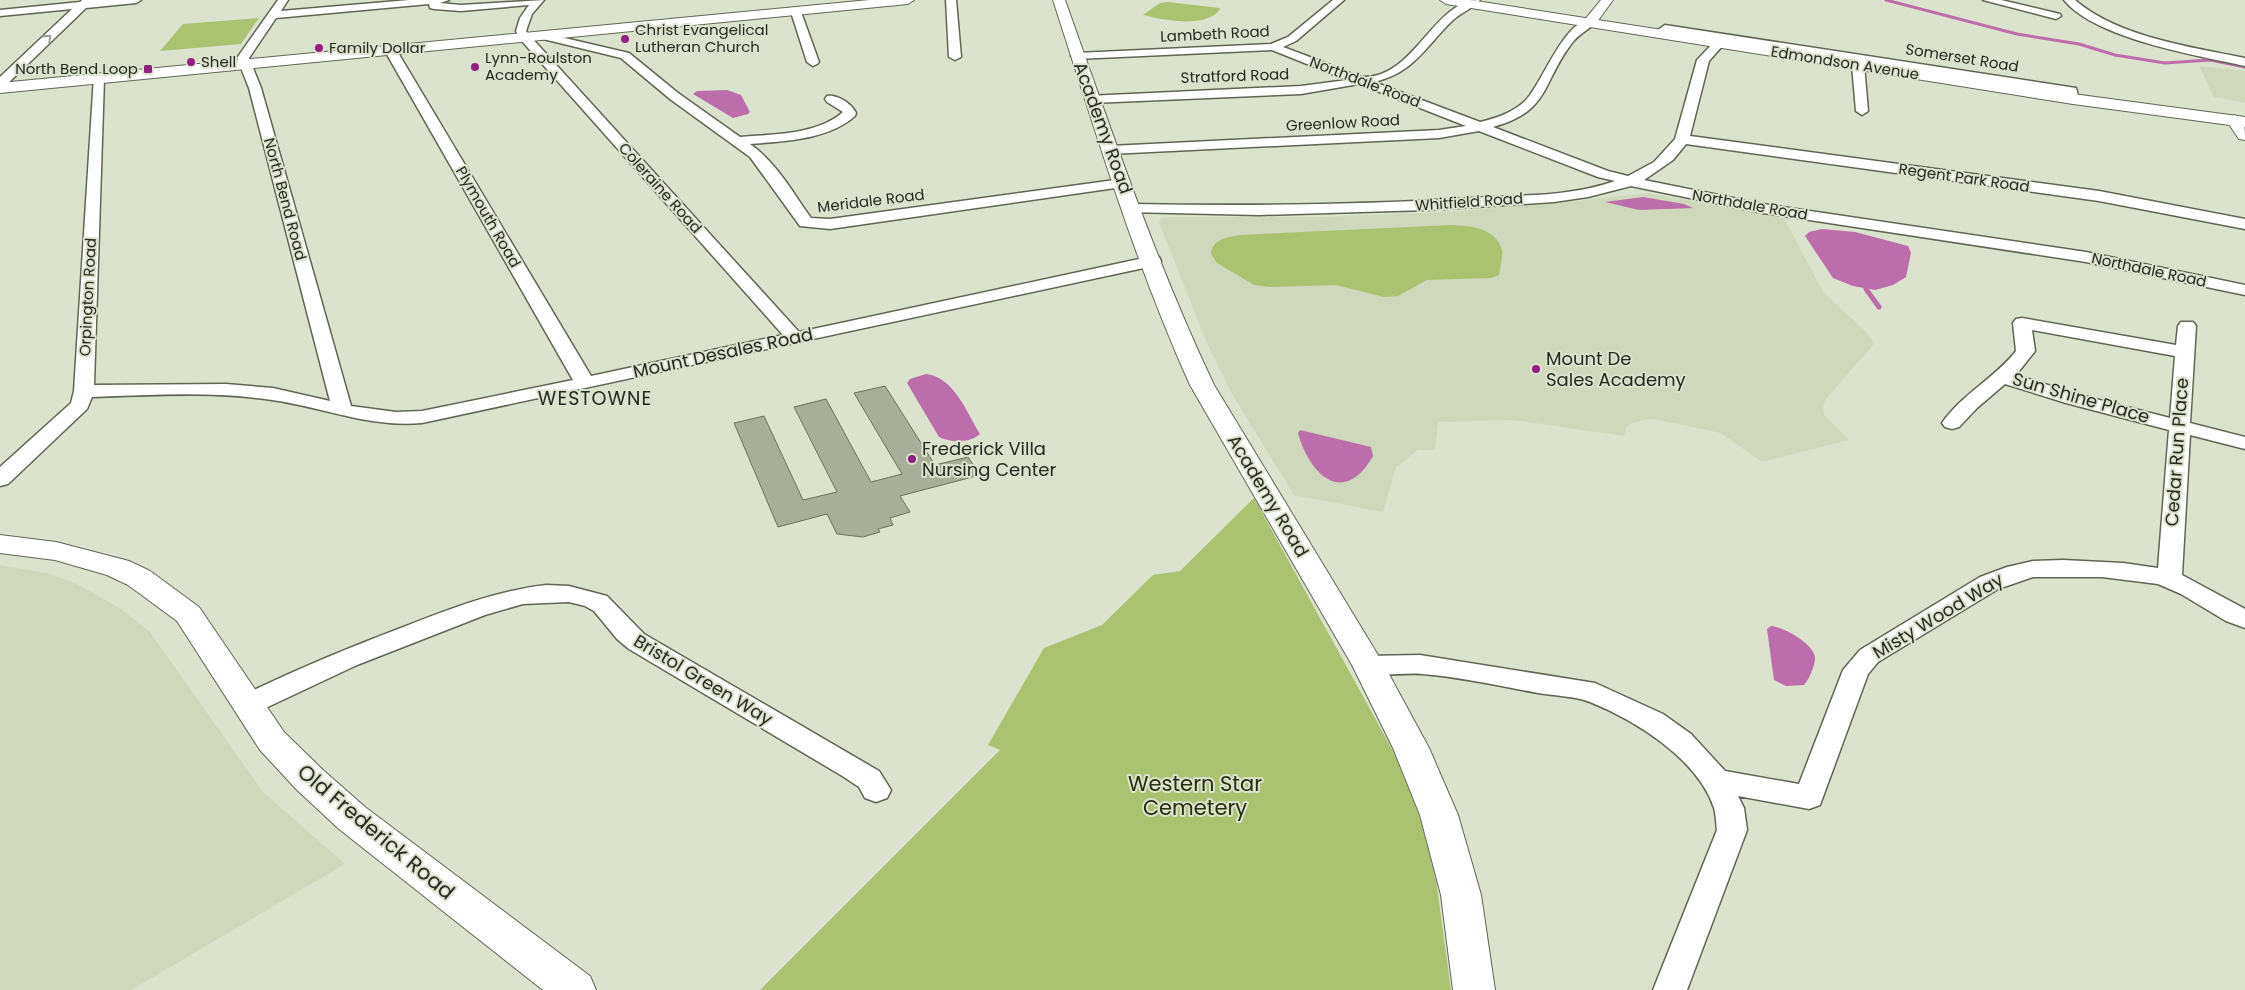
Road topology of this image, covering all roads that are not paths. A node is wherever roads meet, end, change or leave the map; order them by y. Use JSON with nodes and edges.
{"nodes":[{"id":1,"x":136,"y":0,"type":"edge"},
{"id":2,"x":283,"y":0,"type":"edge"},
{"id":3,"x":908,"y":0,"type":"edge"},
{"id":4,"x":1058,"y":0,"type":"edge"},
{"id":5,"x":1338,"y":0,"type":"edge"},
{"id":6,"x":1446,"y":0,"type":"edge"},
{"id":7,"x":1608,"y":0,"type":"edge"},
{"id":8,"x":1990,"y":0,"type":"edge"},
{"id":9,"x":2069,"y":0,"type":"edge"},
{"id":10,"x":439,"y":1,"type":"edge"},
{"id":11,"x":538,"y":1,"type":"edge"},
{"id":12,"x":85,"y":2,"type":"edge"},
{"id":13,"x":947,"y":2,"type":"edge"},
{"id":14,"x":1473,"y":2,"type":"edge"},
{"id":15,"x":796,"y":12,"type":"junction"},
{"id":16,"x":0,"y":13,"type":"edge"},
{"id":17,"x":273,"y":15,"type":"junction"},
{"id":18,"x":2056,"y":16,"type":"dead end"},
{"id":19,"x":1589,"y":23,"type":"junction"},
{"id":20,"x":1659,"y":34,"type":"junction"},
{"id":21,"x":543,"y":36,"type":"junction"},
{"id":22,"x":525,"y":38,"type":"junction"},
{"id":23,"x":1719,"y":43,"type":"junction"},
{"id":24,"x":1274,"y":47,"type":"junction"},
{"id":25,"x":391,"y":51,"type":"junction"},
{"id":26,"x":1077,"y":56,"type":"junction"},
{"id":27,"x":955,"y":57,"type":"dead end"},
{"id":28,"x":1837,"y":58,"type":"junction"},
{"id":29,"x":813,"y":62,"type":"dead end"},
{"id":30,"x":2245,"y":62,"type":"edge"},
{"id":31,"x":247,"y":65,"type":"junction"},
{"id":32,"x":1858,"y":65,"type":"junction"},
{"id":33,"x":98,"y":79,"type":"junction"},
{"id":34,"x":1362,"y":81,"type":"junction"},
{"id":35,"x":0,"y":86,"type":"edge"},
{"id":36,"x":831,"y":99,"type":"dead end"},
{"id":37,"x":1092,"y":99,"type":"junction"},
{"id":38,"x":2073,"y":99,"type":"junction"},
{"id":39,"x":1862,"y":111,"type":"dead end"},
{"id":40,"x":2239,"y":121,"type":"edge"},
{"id":41,"x":1481,"y":127,"type":"junction"},
{"id":42,"x":2245,"y":135,"type":"edge"},
{"id":43,"x":1682,"y":140,"type":"junction"},
{"id":44,"x":738,"y":141,"type":"junction"},
{"id":45,"x":1110,"y":150,"type":"junction"},
{"id":46,"x":1629,"y":181,"type":"junction"},
{"id":47,"x":1122,"y":183,"type":"junction"},
{"id":48,"x":1132,"y":209,"type":"junction"},
{"id":49,"x":2245,"y":224,"type":"edge"},
{"id":50,"x":1153,"y":261,"type":"junction"},
{"id":51,"x":2245,"y":290,"type":"edge"},
{"id":52,"x":2187,"y":326,"type":"dead end"},
{"id":53,"x":795,"y":338,"type":"junction"},
{"id":54,"x":2184,"y":352,"type":"junction"},
{"id":55,"x":2003,"y":377,"type":"junction"},
{"id":56,"x":585,"y":383,"type":"junction"},
{"id":57,"x":84,"y":391,"type":"junction"},
{"id":58,"x":342,"y":410,"type":"junction"},
{"id":59,"x":1952,"y":423,"type":"dead end"},
{"id":60,"x":2178,"y":425,"type":"junction"},
{"id":61,"x":2245,"y":443,"type":"edge"},
{"id":62,"x":0,"y":479,"type":"edge"},
{"id":63,"x":0,"y":544,"type":"edge"},
{"id":64,"x":2169,"y":579,"type":"junction"},
{"id":65,"x":2245,"y":619,"type":"edge"},
{"id":66,"x":1368,"y":665,"type":"junction"},
{"id":67,"x":247,"y":705,"type":"junction"},
{"id":68,"x":1716,"y":781,"type":"junction"},
{"id":69,"x":876,"y":790,"type":"dead end"},
{"id":70,"x":576,"y":990,"type":"edge"},
{"id":71,"x":1474,"y":990,"type":"edge"},
{"id":72,"x":1670,"y":990,"type":"edge"}],
"edges":[{"from":1,"to":12,"type":"street"},
{"from":2,"to":17,"type":"street"},
{"from":3,"to":15,"type":"main road"},
{"from":4,"to":26,"type":"main road","name":"Academy Road"},
{"from":5,"to":24,"type":"street","name":"Lambeth Road"},
{"from":6,"to":14,"type":"main road","name":"Edmondson Avenue"},
{"from":7,"to":19,"type":"main road"},
{"from":8,"to":18,"type":"street"},
{"from":9,"to":30,"type":"street"},
{"from":10,"to":11,"type":"street"},
{"from":10,"to":17,"type":"street"},
{"from":11,"to":22,"type":"street"},
{"from":12,"to":16,"type":"street"},
{"from":35,"to":12,"type":"street","one_way":true},
{"from":13,"to":27,"type":"street"},
{"from":14,"to":19,"type":"main road","name":"Edmondson Avenue"},
{"from":14,"to":34,"type":"street","name":"Stratford Road"},
{"from":15,"to":21,"type":"main road"},
{"from":15,"to":29,"type":"street"},
{"from":17,"to":31,"type":"street"},
{"from":19,"to":20,"type":"main road","name":"Edmondson Avenue"},
{"from":19,"to":41,"type":"street","name":"Greenlow Road"},
{"from":20,"to":23,"type":"main road","name":"Edmondson Avenue"},
{"from":20,"to":28,"type":"street","name":"Somerset Road"},
{"from":21,"to":22,"type":"main road"},
{"from":21,"to":44,"type":"street","name":"Meridale Road"},
{"from":22,"to":25,"type":"main road"},
{"from":22,"to":53,"type":"street","name":"Coleraine Road"},
{"from":23,"to":28,"type":"main road","name":"Edmondson Avenue"},
{"from":23,"to":43,"type":"street","name":"Whitfield Road"},
{"from":24,"to":26,"type":"street","name":"Lambeth Road"},
{"from":24,"to":34,"type":"street","name":"Northdale Road"},
{"from":25,"to":31,"type":"main road"},
{"from":25,"to":56,"type":"street","name":"Plymouth Road"},
{"from":26,"to":37,"type":"main road","name":"Academy Road"},
{"from":28,"to":32,"type":"main road","name":"Edmondson Avenue"},
{"from":28,"to":38,"type":"street","name":"Somerset Road"},
{"from":31,"to":33,"type":"main road"},
{"from":31,"to":58,"type":"street","name":"North Bend Road"},
{"from":32,"to":38,"type":"main road","name":"Edmondson Avenue"},
{"from":32,"to":39,"type":"street"},
{"from":33,"to":35,"type":"main road"},
{"from":33,"to":57,"type":"street","name":"Orpington Road"},
{"from":34,"to":37,"type":"street","name":"Stratford Road"},
{"from":34,"to":41,"type":"street","name":"Northdale Road"},
{"from":36,"to":44,"type":"street"},
{"from":37,"to":45,"type":"main road","name":"Academy Road"},
{"from":38,"to":40,"type":"main road","name":"Edmondson Avenue"},
{"from":40,"to":42,"type":"main road"},
{"from":41,"to":45,"type":"street","name":"Greenlow Road"},
{"from":41,"to":46,"type":"street","name":"Northdale Road"},
{"from":43,"to":46,"type":"street","name":"Whitfield Road"},
{"from":43,"to":49,"type":"street","name":"Regent Park Road"},
{"from":44,"to":47,"type":"street","name":"Meridale Road"},
{"from":45,"to":47,"type":"main road","name":"Academy Road"},
{"from":46,"to":48,"type":"street","name":"Whitfield Road"},
{"from":46,"to":51,"type":"street","name":"Northdale Road"},
{"from":47,"to":48,"type":"main road","name":"Academy Road"},
{"from":48,"to":50,"type":"main road","name":"Academy Road"},
{"from":50,"to":53,"type":"street","name":"Mount Desales Road"},
{"from":50,"to":66,"type":"main road","name":"Academy Road"},
{"from":52,"to":54,"type":"street","name":"Cedar Run Place"},
{"from":53,"to":56,"type":"street","name":"Mount Desales Road"},
{"from":54,"to":55,"type":"street","name":"Sun Shine Place"},
{"from":54,"to":60,"type":"street","name":"Cedar Run Place"},
{"from":55,"to":59,"type":"street","name":"Sun Shine Place"},
{"from":55,"to":60,"type":"street","name":"Sun Shine Place"},
{"from":56,"to":58,"type":"street","name":"Mount Desales Road"},
{"from":57,"to":58,"type":"street","name":"Mount Desales Road"},
{"from":57,"to":62,"type":"street","name":"Orpington Road"},
{"from":60,"to":61,"type":"street","name":"Sun Shine Place"},
{"from":60,"to":64,"type":"street","name":"Cedar Run Place"},
{"from":63,"to":67,"type":"main road","name":"Old Frederick Road"},
{"from":64,"to":65,"type":"street","name":"Misty Wood Way"},
{"from":64,"to":68,"type":"street","name":"Misty Wood Way"},
{"from":66,"to":68,"type":"street"},
{"from":66,"to":71,"type":"main road","name":"Academy Road"},
{"from":67,"to":69,"type":"street","name":"Bristol Green Way"},
{"from":67,"to":70,"type":"main road","name":"Old Frederick Road"},
{"from":68,"to":72,"type":"street"}]}
